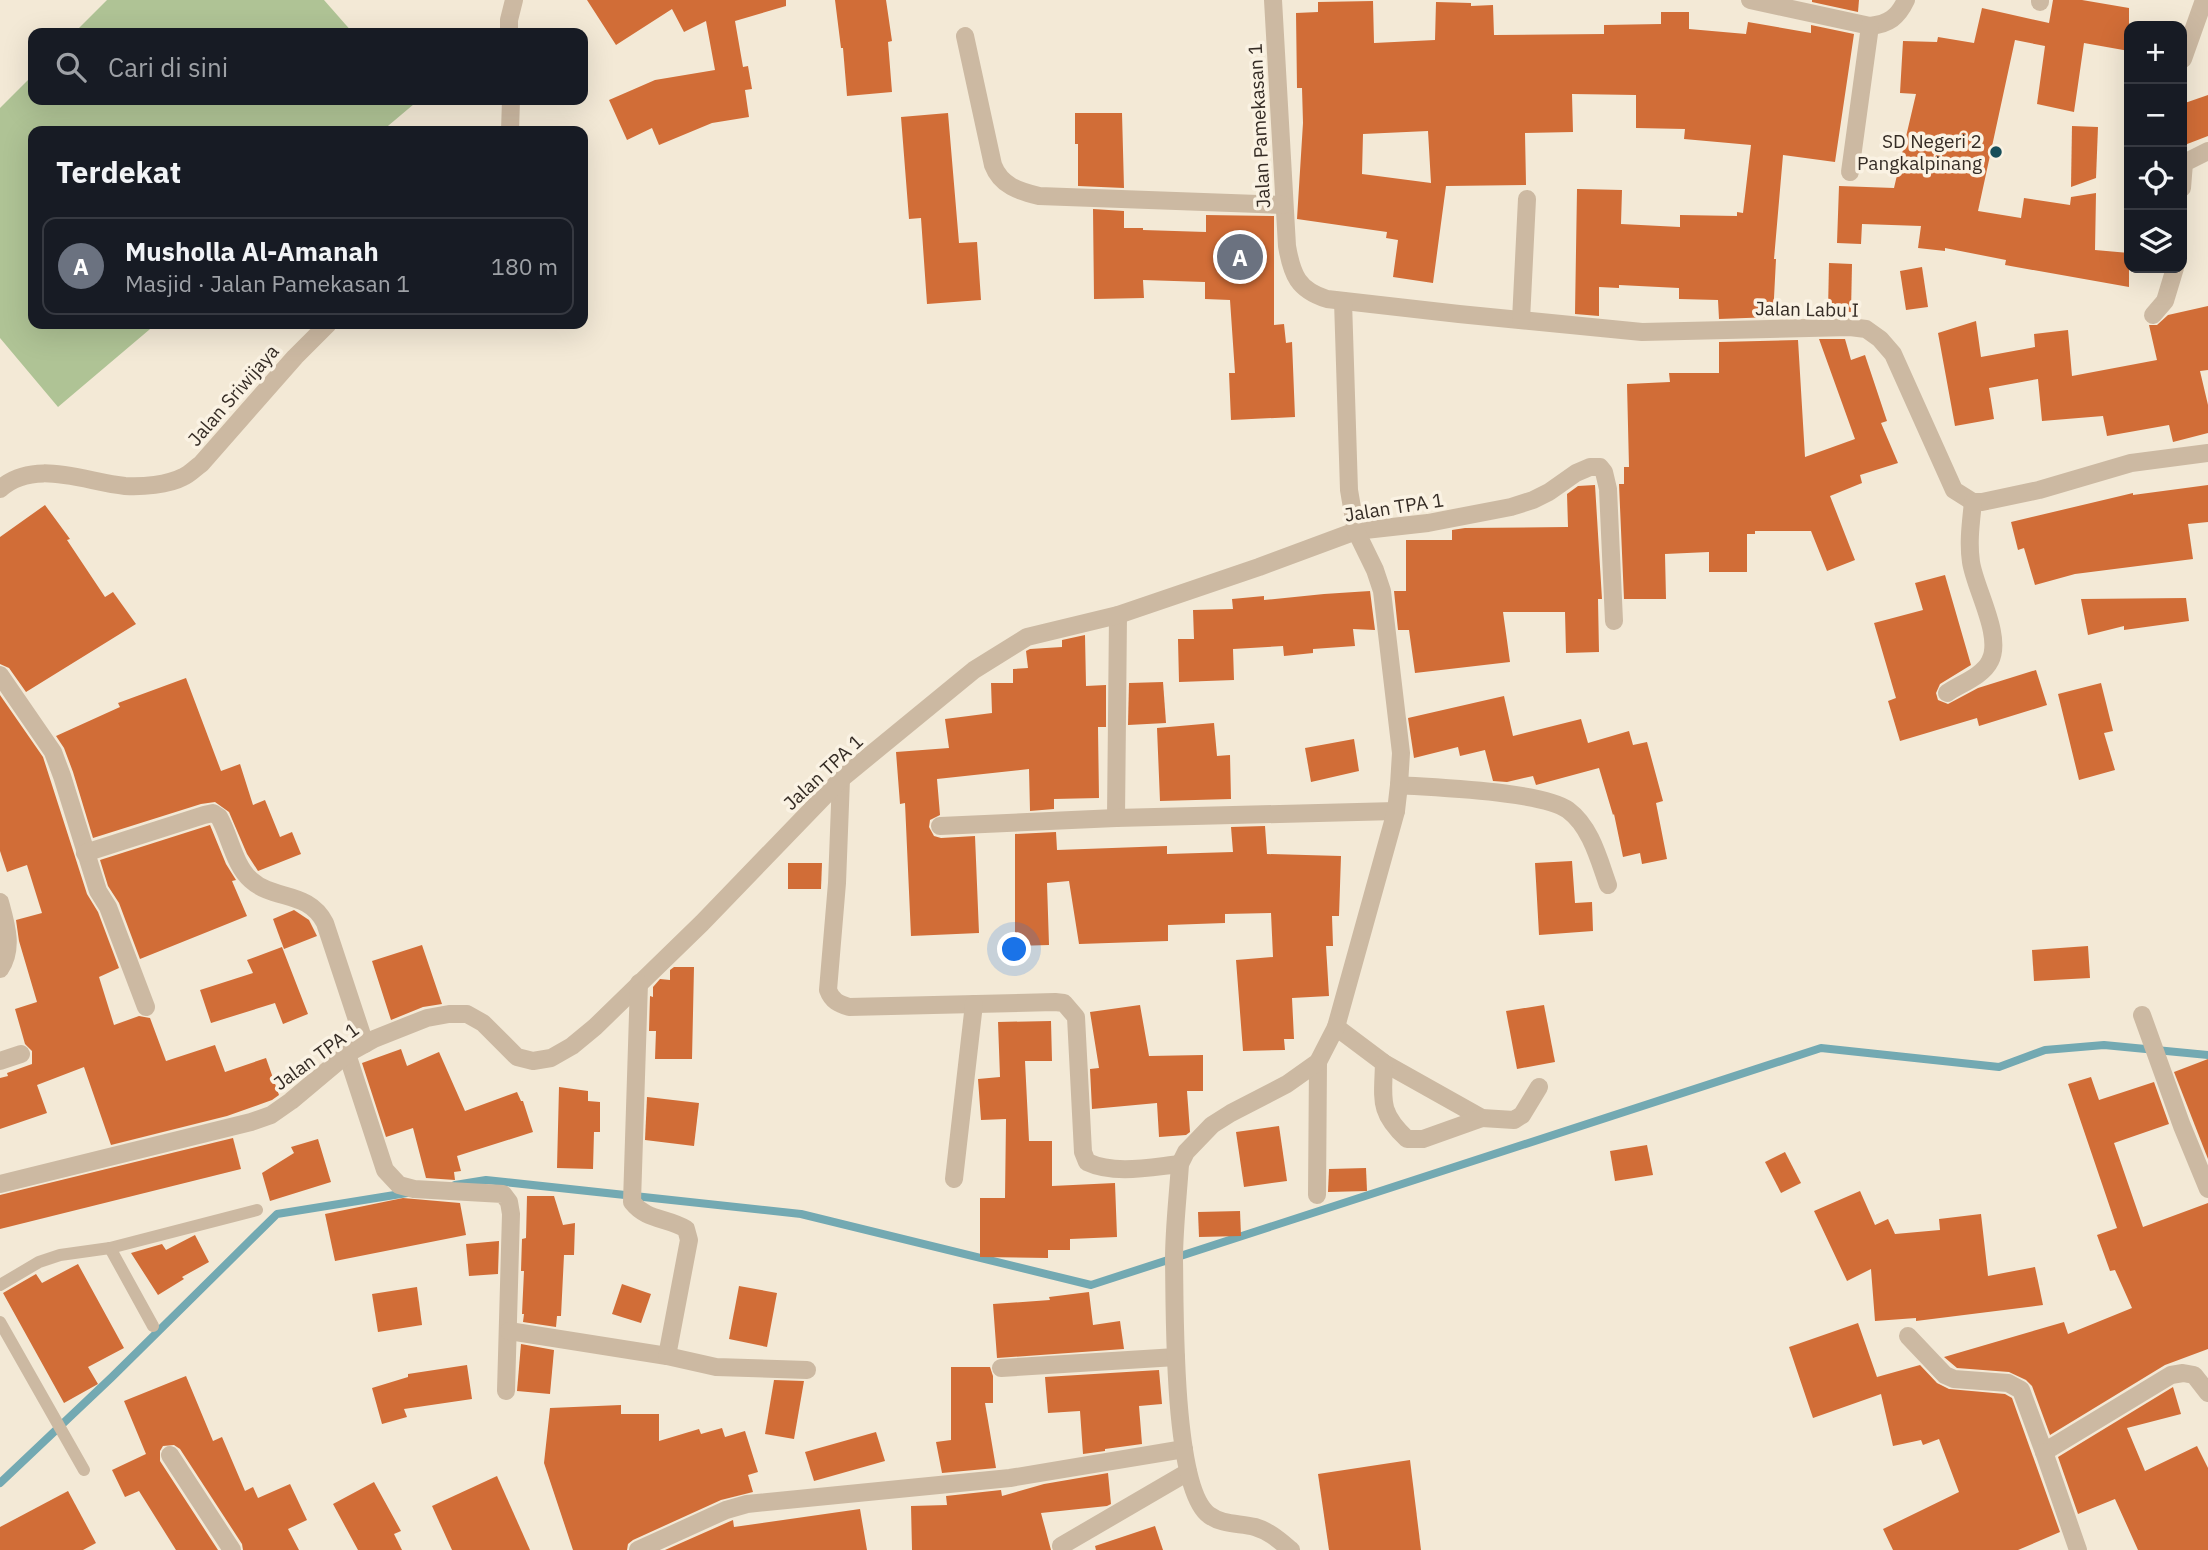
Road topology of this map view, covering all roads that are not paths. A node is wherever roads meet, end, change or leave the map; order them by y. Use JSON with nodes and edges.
{"nodes":[{"id":1,"x":513,"y":0,"type":"edge"},
{"id":2,"x":1273,"y":0,"type":"edge"},
{"id":3,"x":1751,"y":0,"type":"edge"},
{"id":4,"x":1906,"y":0,"type":"edge"},
{"id":5,"x":2204,"y":0,"type":"edge"},
{"id":6,"x":1870,"y":26,"type":"junction"},
{"id":7,"x":509,"y":28,"type":"edge"},
{"id":8,"x":965,"y":36,"type":"dead end"},
{"id":9,"x":2187,"y":48,"type":"edge"},
{"id":10,"x":510,"y":105,"type":"edge"},
{"id":11,"x":510,"y":126,"type":"edge"},
{"id":12,"x":2208,"y":151,"type":"edge"},
{"id":13,"x":2187,"y":162,"type":"edge"},
{"id":14,"x":1850,"y":172,"type":"dead end"},
{"id":15,"x":1527,"y":199,"type":"dead end"},
{"id":16,"x":1283,"y":205,"type":"junction"},
{"id":17,"x":2173,"y":273,"type":"edge"},
{"id":18,"x":1343,"y":301,"type":"junction"},
{"id":19,"x":2153,"y":315,"type":"dead end"},
{"id":20,"x":1521,"y":320,"type":"junction"},
{"id":21,"x":323,"y":329,"type":"edge"},
{"id":22,"x":2208,"y":453,"type":"edge"},
{"id":23,"x":0,"y":489,"type":"edge"},
{"id":24,"x":1973,"y":502,"type":"junction"},
{"id":25,"x":1356,"y":531,"type":"junction"},
{"id":26,"x":1118,"y":615,"type":"junction"},
{"id":27,"x":1614,"y":621,"type":"dead end"},
{"id":28,"x":0,"y":675,"type":"edge"},
{"id":29,"x":1947,"y":693,"type":"dead end"},
{"id":30,"x":841,"y":779,"type":"junction"},
{"id":31,"x":1399,"y":785,"type":"junction"},
{"id":32,"x":1396,"y":811,"type":"junction"},
{"id":33,"x":1116,"y":818,"type":"junction"},
{"id":34,"x":940,"y":826,"type":"dead end"},
{"id":35,"x":85,"y":853,"type":"junction"},
{"id":36,"x":1608,"y":885,"type":"dead end"},
{"id":37,"x":0,"y":902,"type":"edge"},
{"id":38,"x":0,"y":969,"type":"edge"},
{"id":39,"x":639,"y":983,"type":"junction"},
{"id":40,"x":974,"y":1004,"type":"junction"},
{"id":41,"x":146,"y":1007,"type":"dead end"},
{"id":42,"x":2142,"y":1015,"type":"dead end"},
{"id":43,"x":1336,"y":1027,"type":"junction"},
{"id":44,"x":365,"y":1044,"type":"junction"},
{"id":45,"x":21,"y":1054,"type":"dead end"},
{"id":46,"x":347,"y":1054,"type":"junction"},
{"id":47,"x":0,"y":1061,"type":"edge"},
{"id":48,"x":1318,"y":1062,"type":"junction"},
{"id":49,"x":1384,"y":1063,"type":"junction"},
{"id":50,"x":1539,"y":1087,"type":"dead end"},
{"id":51,"x":1482,"y":1118,"type":"junction"},
{"id":52,"x":1180,"y":1164,"type":"junction"},
{"id":53,"x":954,"y":1179,"type":"dead end"},
{"id":54,"x":0,"y":1184,"type":"edge"},
{"id":55,"x":2208,"y":1189,"type":"edge"},
{"id":56,"x":1317,"y":1195,"type":"dead end"},
{"id":57,"x":257,"y":1210,"type":"dead end"},
{"id":58,"x":110,"y":1248,"type":"junction"},
{"id":59,"x":0,"y":1285,"type":"edge"},
{"id":60,"x":0,"y":1322,"type":"edge"},
{"id":61,"x":153,"y":1326,"type":"dead end"},
{"id":62,"x":509,"y":1331,"type":"junction"},
{"id":63,"x":1908,"y":1336,"type":"dead end"},
{"id":64,"x":667,"y":1356,"type":"junction"},
{"id":65,"x":1176,"y":1357,"type":"junction"},
{"id":66,"x":1001,"y":1368,"type":"dead end"},
{"id":67,"x":807,"y":1370,"type":"dead end"},
{"id":68,"x":506,"y":1391,"type":"dead end"},
{"id":69,"x":2208,"y":1393,"type":"edge"},
{"id":70,"x":1184,"y":1450,"type":"junction"},
{"id":71,"x":2045,"y":1452,"type":"junction"},
{"id":72,"x":170,"y":1455,"type":"dead end"},
{"id":73,"x":84,"y":1471,"type":"dead end"},
{"id":74,"x":1188,"y":1472,"type":"junction"},
{"id":75,"x":1061,"y":1546,"type":"dead end"},
{"id":76,"x":232,"y":1550,"type":"edge"},
{"id":77,"x":638,"y":1550,"type":"edge"},
{"id":78,"x":1291,"y":1550,"type":"edge"},
{"id":79,"x":2078,"y":1550,"type":"edge"}],
"edges":[{"from":1,"to":7,"type":"street"},
{"from":2,"to":16,"type":"street","name":"Jalan Pamekasan 1"},
{"from":3,"to":6,"type":"street"},
{"from":4,"to":6,"type":"street"},
{"from":5,"to":9,"type":"street"},
{"from":6,"to":14,"type":"street"},
{"from":8,"to":16,"type":"street"},
{"from":10,"to":11,"type":"street"},
{"from":12,"to":13,"type":"street"},
{"from":15,"to":20,"type":"street"},
{"from":16,"to":18,"type":"street","name":"Jalan Pamekasan 1"},
{"from":17,"to":19,"type":"street"},
{"from":18,"to":20,"type":"street","name":"Jalan Labu I"},
{"from":18,"to":25,"type":"street"},
{"from":20,"to":24,"type":"street","name":"Jalan Labu I"},
{"from":21,"to":23,"type":"street","name":"Jalan Sriwijaya"},
{"from":22,"to":24,"type":"street"},
{"from":24,"to":29,"type":"street"},
{"from":25,"to":26,"type":"street","name":"Jalan TPA 1"},
{"from":25,"to":27,"type":"street","name":"Jalan TPA 1"},
{"from":25,"to":31,"type":"street"},
{"from":26,"to":30,"type":"street","name":"Jalan TPA 1"},
{"from":26,"to":33,"type":"street"},
{"from":28,"to":35,"type":"street"},
{"from":30,"to":39,"type":"street","name":"Jalan TPA 1"},
{"from":30,"to":40,"type":"street"},
{"from":31,"to":32,"type":"street"},
{"from":31,"to":36,"type":"street"},
{"from":32,"to":33,"type":"street"},
{"from":32,"to":43,"type":"street"},
{"from":33,"to":34,"type":"street"},
{"from":35,"to":41,"type":"street"},
{"from":35,"to":44,"type":"street"},
{"from":37,"to":38,"type":"street"},
{"from":39,"to":44,"type":"street","name":"Jalan TPA 1"},
{"from":39,"to":64,"type":"street"},
{"from":40,"to":52,"type":"street"},
{"from":40,"to":53,"type":"street"},
{"from":42,"to":55,"type":"street"},
{"from":43,"to":48,"type":"street"},
{"from":43,"to":49,"type":"street"},
{"from":44,"to":46,"type":"street","name":"Jalan TPA 1"},
{"from":45,"to":47,"type":"street"},
{"from":46,"to":54,"type":"street","name":"Jalan TPA 1"},
{"from":46,"to":62,"type":"street"},
{"from":48,"to":52,"type":"street"},
{"from":48,"to":56,"type":"street"},
{"from":49,"to":51,"type":"street"},
{"from":49,"to":51,"type":"street"},
{"from":50,"to":51,"type":"street"},
{"from":52,"to":65,"type":"street"},
{"from":57,"to":58,"type":"lane"},
{"from":58,"to":59,"type":"lane"},
{"from":58,"to":61,"type":"lane"},
{"from":60,"to":73,"type":"lane"},
{"from":62,"to":64,"type":"street"},
{"from":62,"to":68,"type":"street"},
{"from":63,"to":71,"type":"street"},
{"from":64,"to":67,"type":"street"},
{"from":65,"to":66,"type":"street"},
{"from":65,"to":70,"type":"street"},
{"from":69,"to":71,"type":"street"},
{"from":70,"to":74,"type":"street"},
{"from":70,"to":77,"type":"street"},
{"from":71,"to":79,"type":"street"},
{"from":72,"to":76,"type":"street"},
{"from":74,"to":75,"type":"street"},
{"from":74,"to":78,"type":"street"}]}
